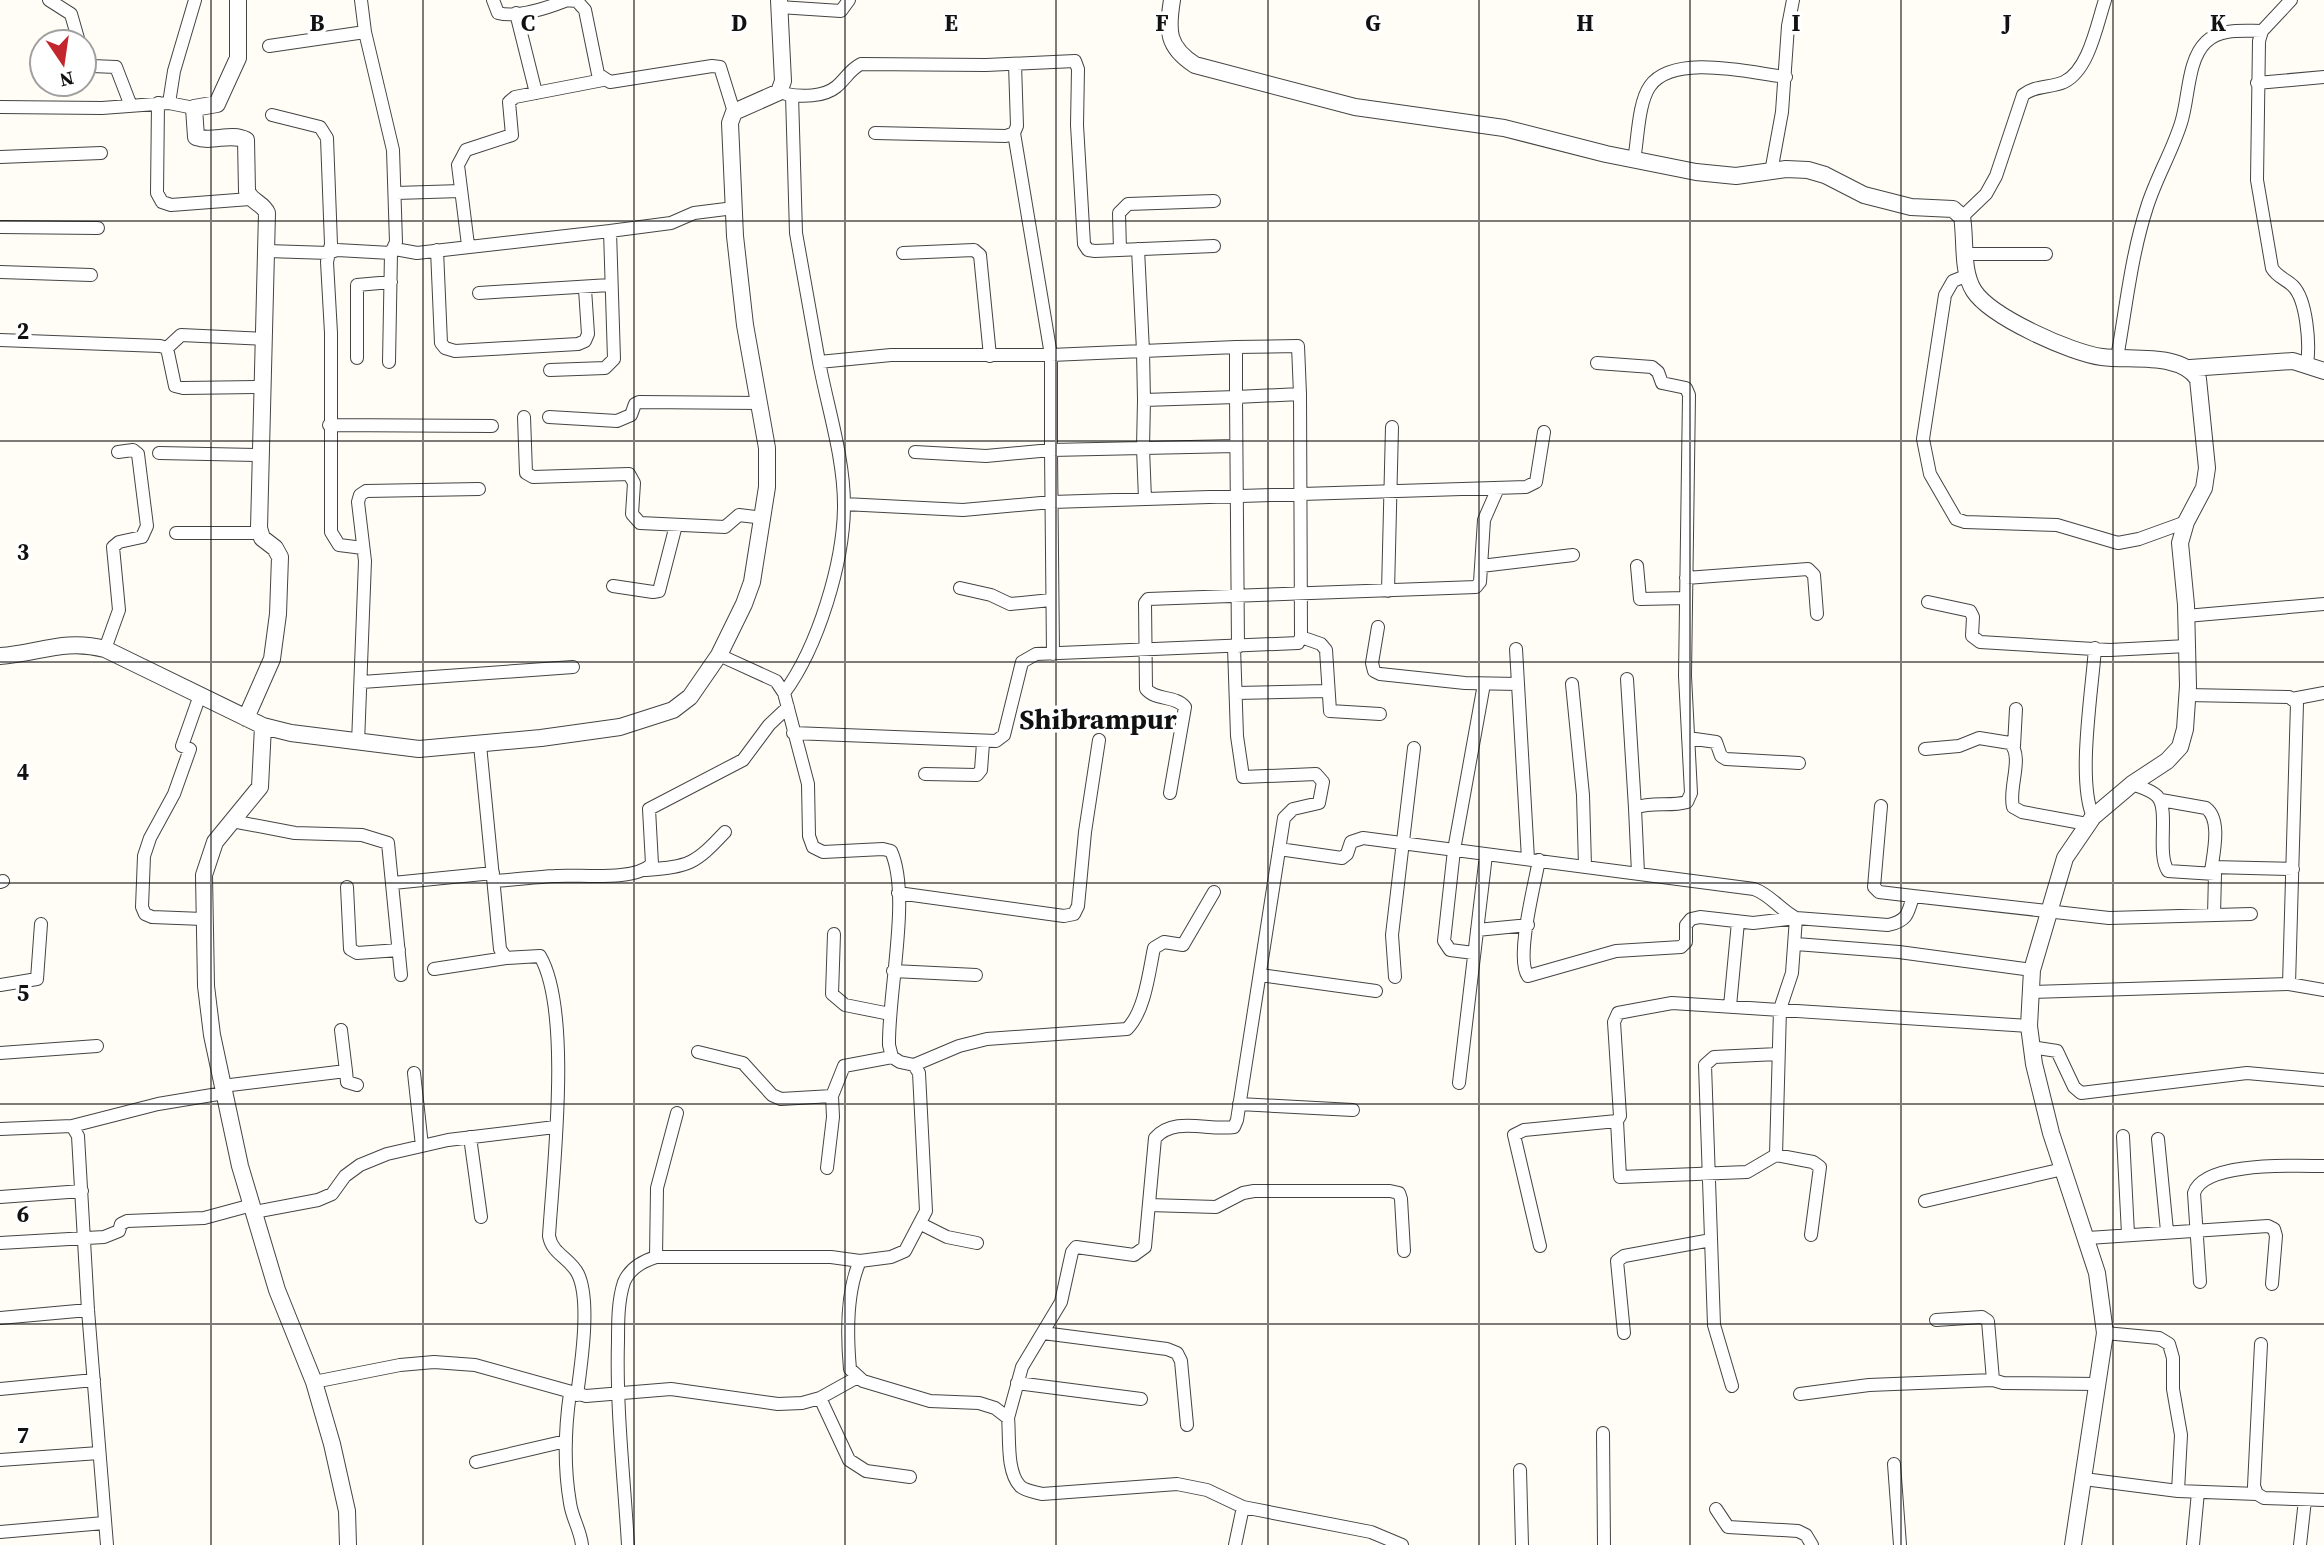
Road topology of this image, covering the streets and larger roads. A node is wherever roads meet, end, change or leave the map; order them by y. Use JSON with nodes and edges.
{"nodes":[{"id":1,"x":49,"y":0,"type":"edge"},
{"id":2,"x":195,"y":0,"type":"edge"},
{"id":3,"x":238,"y":0,"type":"edge"},
{"id":4,"x":361,"y":0,"type":"edge"},
{"id":5,"x":493,"y":0,"type":"edge"},
{"id":6,"x":849,"y":0,"type":"edge"},
{"id":7,"x":1172,"y":0,"type":"edge"},
{"id":8,"x":1793,"y":0,"type":"edge"},
{"id":9,"x":2105,"y":0,"type":"edge"},
{"id":10,"x":2291,"y":0,"type":"edge"},
{"id":11,"x":571,"y":1,"type":"edge"},
{"id":12,"x":779,"y":3,"type":"edge"},
{"id":13,"x":516,"y":13,"type":"junction"},
{"id":14,"x":75,"y":28,"type":"edge"},
{"id":15,"x":2262,"y":31,"type":"junction"},
{"id":16,"x":365,"y":32,"type":"junction"},
{"id":17,"x":269,"y":46,"type":"dead end"},
{"id":18,"x":1015,"y":64,"type":"junction"},
{"id":19,"x":98,"y":66,"type":"edge"},
{"id":20,"x":1786,"y":77,"type":"junction"},
{"id":21,"x":2324,"y":77,"type":"edge"},
{"id":22,"x":603,"y":80,"type":"junction"},
{"id":23,"x":2256,"y":83,"type":"junction"},
{"id":24,"x":536,"y":93,"type":"junction"},
{"id":25,"x":786,"y":94,"type":"junction"},
{"id":26,"x":164,"y":103,"type":"junction"},
{"id":27,"x":131,"y":106,"type":"junction"},
{"id":28,"x":0,"y":107,"type":"edge"},
{"id":29,"x":194,"y":108,"type":"junction"},
{"id":30,"x":734,"y":111,"type":"junction"},
{"id":31,"x":272,"y":114,"type":"dead end"},
{"id":32,"x":875,"y":133,"type":"dead end"},
{"id":33,"x":1014,"y":134,"type":"junction"},
{"id":34,"x":100,"y":153,"type":"dead end"},
{"id":35,"x":0,"y":157,"type":"edge"},
{"id":36,"x":1634,"y":160,"type":"junction"},
{"id":37,"x":1771,"y":172,"type":"junction"},
{"id":38,"x":461,"y":191,"type":"junction"},
{"id":39,"x":396,"y":193,"type":"junction"},
{"id":40,"x":250,"y":199,"type":"junction"},
{"id":41,"x":1214,"y":201,"type":"dead end"},
{"id":42,"x":734,"y":208,"type":"junction"},
{"id":43,"x":1962,"y":217,"type":"junction"},
{"id":44,"x":0,"y":227,"type":"edge"},
{"id":45,"x":98,"y":228,"type":"dead end"},
{"id":46,"x":610,"y":231,"type":"junction"},
{"id":47,"x":468,"y":245,"type":"junction"},
{"id":48,"x":1214,"y":246,"type":"dead end"},
{"id":49,"x":1138,"y":249,"type":"junction"},
{"id":50,"x":437,"y":250,"type":"junction"},
{"id":51,"x":1120,"y":250,"type":"junction"},
{"id":52,"x":267,"y":251,"type":"junction"},
{"id":53,"x":393,"y":251,"type":"junction"},
{"id":54,"x":329,"y":253,"type":"junction"},
{"id":55,"x":902,"y":253,"type":"dead end"},
{"id":56,"x":1965,"y":254,"type":"junction"},
{"id":57,"x":2046,"y":254,"type":"dead end"},
{"id":58,"x":0,"y":272,"type":"edge"},
{"id":59,"x":91,"y":275,"type":"dead end"},
{"id":60,"x":1968,"y":275,"type":"junction"},
{"id":61,"x":391,"y":282,"type":"junction"},
{"id":62,"x":610,"y":285,"type":"junction"},
{"id":63,"x":585,"y":289,"type":"junction"},
{"id":64,"x":479,"y":293,"type":"dead end"},
{"id":65,"x":0,"y":340,"type":"edge"},
{"id":66,"x":265,"y":340,"type":"junction"},
{"id":67,"x":1236,"y":347,"type":"junction"},
{"id":68,"x":167,"y":348,"type":"junction"},
{"id":69,"x":1143,"y":351,"type":"junction"},
{"id":70,"x":1051,"y":355,"type":"junction"},
{"id":71,"x":990,"y":356,"type":"junction"},
{"id":72,"x":357,"y":358,"type":"dead end"},
{"id":73,"x":2117,"y":358,"type":"junction"},
{"id":74,"x":389,"y":362,"type":"dead end"},
{"id":75,"x":819,"y":362,"type":"junction"},
{"id":76,"x":1597,"y":363,"type":"dead end"},
{"id":77,"x":2307,"y":363,"type":"junction"},
{"id":78,"x":2190,"y":368,"type":"junction"},
{"id":79,"x":550,"y":370,"type":"dead end"},
{"id":80,"x":2324,"y":371,"type":"edge"},
{"id":81,"x":263,"y":387,"type":"junction"},
{"id":82,"x":1300,"y":394,"type":"junction"},
{"id":83,"x":1236,"y":397,"type":"junction"},
{"id":84,"x":1144,"y":400,"type":"junction"},
{"id":85,"x":760,"y":403,"type":"junction"},
{"id":86,"x":524,"y":417,"type":"dead end"},
{"id":87,"x":549,"y":417,"type":"dead end"},
{"id":88,"x":329,"y":425,"type":"junction"},
{"id":89,"x":492,"y":426,"type":"dead end"},
{"id":90,"x":1392,"y":427,"type":"dead end"},
{"id":91,"x":1544,"y":432,"type":"dead end"},
{"id":92,"x":1236,"y":446,"type":"junction"},
{"id":93,"x":1143,"y":448,"type":"junction"},
{"id":94,"x":1051,"y":450,"type":"junction"},
{"id":95,"x":118,"y":452,"type":"dead end"},
{"id":96,"x":915,"y":452,"type":"dead end"},
{"id":97,"x":159,"y":453,"type":"dead end"},
{"id":98,"x":260,"y":455,"type":"junction"},
{"id":99,"x":1498,"y":488,"type":"junction"},
{"id":100,"x":479,"y":489,"type":"dead end"},
{"id":101,"x":1391,"y":489,"type":"junction"},
{"id":102,"x":1299,"y":492,"type":"junction"},
{"id":103,"x":1235,"y":496,"type":"junction"},
{"id":104,"x":1145,"y":499,"type":"junction"},
{"id":105,"x":1052,"y":502,"type":"junction"},
{"id":106,"x":844,"y":504,"type":"junction"},
{"id":107,"x":764,"y":518,"type":"junction"},
{"id":108,"x":2186,"y":522,"type":"junction"},
{"id":109,"x":676,"y":525,"type":"junction"},
{"id":110,"x":176,"y":533,"type":"dead end"},
{"id":111,"x":260,"y":533,"type":"junction"},
{"id":112,"x":363,"y":548,"type":"junction"},
{"id":113,"x":1573,"y":555,"type":"dead end"},
{"id":114,"x":1481,"y":566,"type":"junction"},
{"id":115,"x":1637,"y":566,"type":"dead end"},
{"id":116,"x":1686,"y":578,"type":"junction"},
{"id":117,"x":613,"y":586,"type":"dead end"},
{"id":118,"x":960,"y":588,"type":"dead end"},
{"id":119,"x":1388,"y":591,"type":"junction"},
{"id":120,"x":1301,"y":595,"type":"junction"},
{"id":121,"x":1236,"y":598,"type":"junction"},
{"id":122,"x":1686,"y":598,"type":"junction"},
{"id":123,"x":1051,"y":600,"type":"junction"},
{"id":124,"x":1928,"y":602,"type":"dead end"},
{"id":125,"x":2324,"y":604,"type":"edge"},
{"id":126,"x":1817,"y":614,"type":"dead end"},
{"id":127,"x":2186,"y":616,"type":"junction"},
{"id":128,"x":1378,"y":627,"type":"dead end"},
{"id":129,"x":1301,"y":637,"type":"junction"},
{"id":130,"x":2187,"y":646,"type":"junction"},
{"id":131,"x":1236,"y":647,"type":"junction"},
{"id":132,"x":2095,"y":648,"type":"junction"},
{"id":133,"x":105,"y":649,"type":"junction"},
{"id":134,"x":1516,"y":649,"type":"dead end"},
{"id":135,"x":1144,"y":650,"type":"junction"},
{"id":136,"x":1053,"y":654,"type":"junction"},
{"id":137,"x":719,"y":655,"type":"junction"},
{"id":138,"x":0,"y":656,"type":"edge"},
{"id":139,"x":573,"y":667,"type":"dead end"},
{"id":140,"x":1628,"y":679,"type":"dead end"},
{"id":141,"x":362,"y":682,"type":"junction"},
{"id":142,"x":1484,"y":684,"type":"junction"},
{"id":143,"x":1518,"y":684,"type":"junction"},
{"id":144,"x":1572,"y":684,"type":"dead end"},
{"id":145,"x":1327,"y":691,"type":"junction"},
{"id":146,"x":784,"y":693,"type":"junction"},
{"id":147,"x":1236,"y":693,"type":"junction"},
{"id":148,"x":2324,"y":693,"type":"edge"},
{"id":149,"x":200,"y":695,"type":"junction"},
{"id":150,"x":2188,"y":695,"type":"junction"},
{"id":151,"x":2292,"y":699,"type":"junction"},
{"id":152,"x":788,"y":707,"type":"junction"},
{"id":153,"x":2016,"y":709,"type":"dead end"},
{"id":154,"x":1380,"y":714,"type":"dead end"},
{"id":155,"x":246,"y":719,"type":"junction"},
{"id":156,"x":262,"y":726,"type":"junction"},
{"id":157,"x":793,"y":733,"type":"junction"},
{"id":158,"x":1688,"y":738,"type":"junction"},
{"id":159,"x":1100,"y":740,"type":"dead end"},
{"id":160,"x":358,"y":743,"type":"junction"},
{"id":161,"x":983,"y":743,"type":"junction"},
{"id":162,"x":480,"y":745,"type":"junction"},
{"id":163,"x":2014,"y":747,"type":"junction"},
{"id":164,"x":1414,"y":748,"type":"dead end"},
{"id":165,"x":1925,"y":749,"type":"dead end"},
{"id":166,"x":1799,"y":763,"type":"dead end"},
{"id":167,"x":925,"y":774,"type":"dead end"},
{"id":168,"x":2132,"y":784,"type":"junction"},
{"id":169,"x":1170,"y":793,"type":"dead end"},
{"id":170,"x":2161,"y":800,"type":"junction"},
{"id":171,"x":1881,"y":806,"type":"dead end"},
{"id":172,"x":1635,"y":808,"type":"junction"},
{"id":173,"x":232,"y":821,"type":"junction"},
{"id":174,"x":2090,"y":821,"type":"junction"},
{"id":175,"x":725,"y":832,"type":"dead end"},
{"id":176,"x":1402,"y":844,"type":"junction"},
{"id":177,"x":1279,"y":849,"type":"junction"},
{"id":178,"x":1454,"y":850,"type":"junction"},
{"id":179,"x":1486,"y":855,"type":"junction"},
{"id":180,"x":1534,"y":860,"type":"junction"},
{"id":181,"x":1585,"y":866,"type":"junction"},
{"id":182,"x":2212,"y":869,"type":"junction"},
{"id":183,"x":2293,"y":869,"type":"junction"},
{"id":184,"x":646,"y":870,"type":"junction"},
{"id":185,"x":1638,"y":873,"type":"junction"},
{"id":186,"x":494,"y":877,"type":"junction"},
{"id":187,"x":393,"y":883,"type":"junction"},
{"id":188,"x":348,"y":887,"type":"dead end"},
{"id":189,"x":1214,"y":892,"type":"dead end"},
{"id":190,"x":898,"y":893,"type":"junction"},
{"id":191,"x":1913,"y":896,"type":"junction"},
{"id":192,"x":2047,"y":914,"type":"junction"},
{"id":193,"x":2251,"y":914,"type":"dead end"},
{"id":194,"x":2214,"y":915,"type":"junction"},
{"id":195,"x":1796,"y":918,"type":"junction"},
{"id":196,"x":203,"y":919,"type":"junction"},
{"id":197,"x":1738,"y":922,"type":"junction"},
{"id":198,"x":41,"y":924,"type":"dead end"},
{"id":199,"x":1528,"y":925,"type":"junction"},
{"id":200,"x":1477,"y":930,"type":"junction"},
{"id":201,"x":834,"y":934,"type":"dead end"},
{"id":202,"x":1796,"y":944,"type":"junction"},
{"id":203,"x":400,"y":950,"type":"junction"},
{"id":204,"x":1474,"y":953,"type":"junction"},
{"id":205,"x":506,"y":958,"type":"junction"},
{"id":206,"x":433,"y":969,"type":"dead end"},
{"id":207,"x":2032,"y":970,"type":"junction"},
{"id":208,"x":893,"y":971,"type":"junction"},
{"id":209,"x":401,"y":975,"type":"dead end"},
{"id":210,"x":976,"y":975,"type":"dead end"},
{"id":211,"x":1260,"y":975,"type":"junction"},
{"id":212,"x":1395,"y":977,"type":"dead end"},
{"id":213,"x":2289,"y":984,"type":"junction"},
{"id":214,"x":0,"y":985,"type":"edge"},
{"id":215,"x":2324,"y":990,"type":"edge"},
{"id":216,"x":1376,"y":991,"type":"dead end"},
{"id":217,"x":2029,"y":992,"type":"junction"},
{"id":218,"x":1730,"y":1006,"type":"junction"},
{"id":219,"x":1780,"y":1009,"type":"junction"},
{"id":220,"x":890,"y":1014,"type":"junction"},
{"id":221,"x":2029,"y":1027,"type":"junction"},
{"id":222,"x":341,"y":1030,"type":"dead end"},
{"id":223,"x":97,"y":1046,"type":"dead end"},
{"id":224,"x":2031,"y":1046,"type":"junction"},
{"id":225,"x":698,"y":1052,"type":"dead end"},
{"id":226,"x":0,"y":1053,"type":"edge"},
{"id":227,"x":1779,"y":1054,"type":"junction"},
{"id":228,"x":892,"y":1057,"type":"junction"},
{"id":229,"x":914,"y":1065,"type":"junction"},
{"id":230,"x":346,"y":1071,"type":"junction"},
{"id":231,"x":414,"y":1073,"type":"dead end"},
{"id":232,"x":2324,"y":1080,"type":"edge"},
{"id":233,"x":1459,"y":1083,"type":"dead end"},
{"id":234,"x":357,"y":1085,"type":"dead end"},
{"id":235,"x":223,"y":1089,"type":"junction"},
{"id":236,"x":832,"y":1096,"type":"junction"},
{"id":237,"x":1239,"y":1104,"type":"junction"},
{"id":238,"x":1353,"y":1110,"type":"dead end"},
{"id":239,"x":677,"y":1113,"type":"dead end"},
{"id":240,"x":1617,"y":1121,"type":"junction"},
{"id":241,"x":72,"y":1126,"type":"junction"},
{"id":242,"x":555,"y":1127,"type":"junction"},
{"id":243,"x":0,"y":1129,"type":"edge"},
{"id":244,"x":2123,"y":1136,"type":"dead end"},
{"id":245,"x":470,"y":1137,"type":"junction"},
{"id":246,"x":2158,"y":1139,"type":"dead end"},
{"id":247,"x":422,"y":1146,"type":"junction"},
{"id":248,"x":1776,"y":1156,"type":"junction"},
{"id":249,"x":2324,"y":1166,"type":"edge"},
{"id":250,"x":827,"y":1168,"type":"dead end"},
{"id":251,"x":2063,"y":1169,"type":"junction"},
{"id":252,"x":1709,"y":1174,"type":"junction"},
{"id":253,"x":82,"y":1191,"type":"junction"},
{"id":254,"x":0,"y":1197,"type":"edge"},
{"id":255,"x":1925,"y":1201,"type":"dead end"},
{"id":256,"x":1149,"y":1205,"type":"junction"},
{"id":257,"x":253,"y":1209,"type":"junction"},
{"id":258,"x":481,"y":1217,"type":"dead end"},
{"id":259,"x":921,"y":1224,"type":"junction"},
{"id":260,"x":2198,"y":1230,"type":"junction"},
{"id":261,"x":2166,"y":1231,"type":"junction"},
{"id":262,"x":2128,"y":1234,"type":"junction"},
{"id":263,"x":1811,"y":1235,"type":"dead end"},
{"id":264,"x":84,"y":1238,"type":"junction"},
{"id":265,"x":2088,"y":1238,"type":"junction"},
{"id":266,"x":1712,"y":1240,"type":"junction"},
{"id":267,"x":0,"y":1243,"type":"edge"},
{"id":268,"x":978,"y":1243,"type":"dead end"},
{"id":269,"x":1540,"y":1246,"type":"dead end"},
{"id":270,"x":1404,"y":1251,"type":"dead end"},
{"id":271,"x":656,"y":1257,"type":"junction"},
{"id":272,"x":860,"y":1261,"type":"junction"},
{"id":273,"x":2200,"y":1282,"type":"dead end"},
{"id":274,"x":2272,"y":1284,"type":"dead end"},
{"id":275,"x":88,"y":1310,"type":"junction"},
{"id":276,"x":0,"y":1318,"type":"edge"},
{"id":277,"x":1936,"y":1320,"type":"dead end"},
{"id":278,"x":1043,"y":1333,"type":"junction"},
{"id":279,"x":1624,"y":1333,"type":"dead end"},
{"id":280,"x":2105,"y":1333,"type":"junction"},
{"id":281,"x":2261,"y":1344,"type":"dead end"},
{"id":282,"x":856,"y":1378,"type":"junction"},
{"id":283,"x":94,"y":1380,"type":"junction"},
{"id":284,"x":1993,"y":1380,"type":"junction"},
{"id":285,"x":314,"y":1382,"type":"junction"},
{"id":286,"x":1017,"y":1384,"type":"junction"},
{"id":287,"x":2096,"y":1384,"type":"junction"},
{"id":288,"x":1732,"y":1386,"type":"dead end"},
{"id":289,"x":0,"y":1389,"type":"edge"},
{"id":290,"x":574,"y":1394,"type":"junction"},
{"id":291,"x":619,"y":1394,"type":"junction"},
{"id":292,"x":1800,"y":1394,"type":"dead end"},
{"id":293,"x":820,"y":1398,"type":"junction"},
{"id":294,"x":1141,"y":1399,"type":"dead end"},
{"id":295,"x":1009,"y":1418,"type":"junction"},
{"id":296,"x":1187,"y":1425,"type":"dead end"},
{"id":297,"x":1603,"y":1433,"type":"dead end"},
{"id":298,"x":566,"y":1441,"type":"junction"},
{"id":299,"x":99,"y":1453,"type":"junction"},
{"id":300,"x":0,"y":1461,"type":"edge"},
{"id":301,"x":476,"y":1462,"type":"dead end"},
{"id":302,"x":1894,"y":1464,"type":"dead end"},
{"id":303,"x":1520,"y":1471,"type":"dead end"},
{"id":304,"x":909,"y":1477,"type":"dead end"},
{"id":305,"x":2084,"y":1479,"type":"junction"},
{"id":306,"x":2178,"y":1491,"type":"junction"},
{"id":307,"x":2198,"y":1492,"type":"junction"},
{"id":308,"x":2257,"y":1494,"type":"junction"},
{"id":309,"x":2305,"y":1500,"type":"junction"},
{"id":310,"x":2324,"y":1500,"type":"edge"},
{"id":311,"x":1243,"y":1507,"type":"junction"},
{"id":312,"x":1716,"y":1508,"type":"dead end"},
{"id":313,"x":104,"y":1523,"type":"junction"},
{"id":314,"x":0,"y":1532,"type":"edge"},
{"id":315,"x":107,"y":1545,"type":"edge"},
{"id":316,"x":348,"y":1545,"type":"edge"},
{"id":317,"x":582,"y":1545,"type":"edge"},
{"id":318,"x":628,"y":1545,"type":"edge"},
{"id":319,"x":1235,"y":1545,"type":"edge"},
{"id":320,"x":1402,"y":1545,"type":"edge"},
{"id":321,"x":1522,"y":1545,"type":"edge"},
{"id":322,"x":1604,"y":1545,"type":"edge"},
{"id":323,"x":1812,"y":1545,"type":"edge"},
{"id":324,"x":1900,"y":1545,"type":"edge"},
{"id":325,"x":2073,"y":1545,"type":"edge"},
{"id":326,"x":2193,"y":1545,"type":"edge"},
{"id":327,"x":2300,"y":1545,"type":"edge"}],
"edges":[{"from":1,"to":14,"type":"street"},
{"from":2,"to":26,"type":"street"},
{"from":3,"to":29,"type":"street"},
{"from":4,"to":16,"type":"street"},
{"from":5,"to":13,"type":"street"},
{"from":6,"to":12,"type":"street"},
{"from":7,"to":36,"type":"street"},
{"from":8,"to":20,"type":"street"},
{"from":9,"to":43,"type":"street"},
{"from":10,"to":15,"type":"street"},
{"from":11,"to":13,"type":"street"},
{"from":11,"to":22,"type":"street"},
{"from":12,"to":25,"type":"street"},
{"from":13,"to":24,"type":"street"},
{"from":15,"to":23,"type":"street"},
{"from":15,"to":73,"type":"street"},
{"from":16,"to":17,"type":"street"},
{"from":16,"to":39,"type":"street"},
{"from":18,"to":25,"type":"street"},
{"from":18,"to":33,"type":"street"},
{"from":18,"to":51,"type":"street"},
{"from":19,"to":27,"type":"street"},
{"from":20,"to":36,"type":"street"},
{"from":20,"to":37,"type":"street"},
{"from":21,"to":23,"type":"street"},
{"from":22,"to":24,"type":"street"},
{"from":22,"to":30,"type":"street"},
{"from":23,"to":77,"type":"street"},
{"from":24,"to":38,"type":"street"},
{"from":25,"to":30,"type":"street"},
{"from":25,"to":75,"type":"street"},
{"from":26,"to":27,"type":"street"},
{"from":26,"to":29,"type":"street"},
{"from":26,"to":40,"type":"street"},
{"from":27,"to":28,"type":"street"},
{"from":29,"to":40,"type":"street"},
{"from":30,"to":42,"type":"street"},
{"from":31,"to":54,"type":"street"},
{"from":32,"to":33,"type":"street"},
{"from":33,"to":70,"type":"street"},
{"from":34,"to":35,"type":"street"},
{"from":36,"to":37,"type":"street"},
{"from":37,"to":43,"type":"street"},
{"from":38,"to":39,"type":"street"},
{"from":38,"to":47,"type":"street"},
{"from":39,"to":53,"type":"street"},
{"from":40,"to":52,"type":"street"},
{"from":41,"to":51,"type":"street"},
{"from":42,"to":46,"type":"street"},
{"from":42,"to":85,"type":"street"},
{"from":43,"to":56,"type":"street"},
{"from":44,"to":45,"type":"street"},
{"from":46,"to":47,"type":"street"},
{"from":46,"to":62,"type":"street"},
{"from":47,"to":50,"type":"street"},
{"from":48,"to":49,"type":"street"},
{"from":49,"to":51,"type":"street"},
{"from":49,"to":69,"type":"street"},
{"from":50,"to":53,"type":"street"},
{"from":50,"to":63,"type":"street"},
{"from":52,"to":54,"type":"street"},
{"from":52,"to":66,"type":"street"},
{"from":53,"to":54,"type":"street"},
{"from":53,"to":61,"type":"street"},
{"from":54,"to":88,"type":"street"},
{"from":55,"to":71,"type":"street"},
{"from":56,"to":57,"type":"street"},
{"from":56,"to":60,"type":"street"},
{"from":58,"to":59,"type":"street"},
{"from":60,"to":73,"type":"street"},
{"from":60,"to":108,"type":"street"},
{"from":61,"to":72,"type":"street"},
{"from":61,"to":74,"type":"street"},
{"from":62,"to":63,"type":"street"},
{"from":62,"to":79,"type":"street"},
{"from":63,"to":64,"type":"street"},
{"from":65,"to":68,"type":"street"},
{"from":66,"to":68,"type":"street"},
{"from":66,"to":81,"type":"street"},
{"from":67,"to":69,"type":"street"},
{"from":67,"to":82,"type":"street"},
{"from":67,"to":83,"type":"street"},
{"from":68,"to":81,"type":"street"},
{"from":69,"to":70,"type":"street"},
{"from":69,"to":84,"type":"street"},
{"from":70,"to":71,"type":"street"},
{"from":70,"to":94,"type":"street"},
{"from":71,"to":75,"type":"street"},
{"from":73,"to":78,"type":"street"},
{"from":75,"to":106,"type":"street"},
{"from":76,"to":116,"type":"street"},
{"from":77,"to":78,"type":"street"},
{"from":77,"to":80,"type":"street"},
{"from":78,"to":108,"type":"street"},
{"from":81,"to":98,"type":"street"},
{"from":82,"to":83,"type":"street"},
{"from":82,"to":102,"type":"street"},
{"from":83,"to":84,"type":"street"},
{"from":83,"to":92,"type":"street"},
{"from":84,"to":93,"type":"street"},
{"from":85,"to":87,"type":"street"},
{"from":85,"to":107,"type":"street"},
{"from":86,"to":109,"type":"street"},
{"from":88,"to":89,"type":"street"},
{"from":88,"to":112,"type":"street"},
{"from":90,"to":101,"type":"street"},
{"from":91,"to":99,"type":"street"},
{"from":92,"to":93,"type":"street"},
{"from":92,"to":103,"type":"street"},
{"from":93,"to":94,"type":"street"},
{"from":93,"to":104,"type":"street"},
{"from":94,"to":96,"type":"street"},
{"from":94,"to":105,"type":"street"},
{"from":95,"to":133,"type":"street"},
{"from":97,"to":98,"type":"street"},
{"from":98,"to":111,"type":"street"},
{"from":99,"to":101,"type":"street"},
{"from":99,"to":114,"type":"street"},
{"from":100,"to":112,"type":"street"},
{"from":101,"to":102,"type":"street"},
{"from":101,"to":119,"type":"street"},
{"from":102,"to":103,"type":"street"},
{"from":102,"to":120,"type":"street"},
{"from":103,"to":104,"type":"street"},
{"from":103,"to":121,"type":"street"},
{"from":104,"to":105,"type":"street"},
{"from":105,"to":106,"type":"street"},
{"from":105,"to":123,"type":"street"},
{"from":106,"to":146,"type":"street"},
{"from":107,"to":109,"type":"street"},
{"from":107,"to":137,"type":"street"},
{"from":108,"to":127,"type":"street"},
{"from":109,"to":117,"type":"street"},
{"from":110,"to":111,"type":"street"},
{"from":111,"to":155,"type":"street"},
{"from":112,"to":141,"type":"street"},
{"from":113,"to":114,"type":"street"},
{"from":114,"to":119,"type":"street"},
{"from":115,"to":122,"type":"street"},
{"from":116,"to":122,"type":"street"},
{"from":116,"to":126,"type":"street"},
{"from":118,"to":123,"type":"street"},
{"from":119,"to":120,"type":"street"},
{"from":120,"to":121,"type":"street"},
{"from":120,"to":129,"type":"street"},
{"from":121,"to":131,"type":"street"},
{"from":121,"to":135,"type":"street"},
{"from":122,"to":158,"type":"street"},
{"from":123,"to":136,"type":"street"},
{"from":124,"to":132,"type":"street"},
{"from":125,"to":127,"type":"street"},
{"from":127,"to":130,"type":"street"},
{"from":128,"to":142,"type":"street"},
{"from":129,"to":131,"type":"street"},
{"from":129,"to":145,"type":"street"},
{"from":130,"to":132,"type":"street"},
{"from":130,"to":150,"type":"street"},
{"from":131,"to":135,"type":"street"},
{"from":131,"to":147,"type":"street"},
{"from":132,"to":174,"type":"street"},
{"from":133,"to":138,"type":"street"},
{"from":133,"to":149,"type":"street"},
{"from":134,"to":143,"type":"street"},
{"from":135,"to":136,"type":"street"},
{"from":135,"to":169,"type":"street"},
{"from":136,"to":161,"type":"street"},
{"from":137,"to":146,"type":"street"},
{"from":137,"to":162,"type":"street"},
{"from":139,"to":141,"type":"street"},
{"from":140,"to":172,"type":"street"},
{"from":141,"to":160,"type":"street"},
{"from":142,"to":143,"type":"street"},
{"from":142,"to":178,"type":"street"},
{"from":143,"to":180,"type":"street"},
{"from":144,"to":181,"type":"street"},
{"from":145,"to":147,"type":"street"},
{"from":145,"to":154,"type":"street"},
{"from":146,"to":152,"type":"street"},
{"from":147,"to":177,"type":"street"},
{"from":148,"to":151,"type":"street"},
{"from":149,"to":155,"type":"street"},
{"from":149,"to":196,"type":"street"},
{"from":150,"to":151,"type":"street"},
{"from":150,"to":168,"type":"street"},
{"from":151,"to":183,"type":"street"},
{"from":152,"to":157,"type":"street"},
{"from":152,"to":184,"type":"street"},
{"from":153,"to":163,"type":"street"},
{"from":155,"to":156,"type":"street"},
{"from":156,"to":160,"type":"street"},
{"from":156,"to":173,"type":"street"},
{"from":157,"to":161,"type":"street"},
{"from":157,"to":190,"type":"street"},
{"from":158,"to":166,"type":"street"},
{"from":158,"to":172,"type":"street"},
{"from":159,"to":190,"type":"street"},
{"from":160,"to":162,"type":"street"},
{"from":161,"to":167,"type":"street"},
{"from":162,"to":186,"type":"street"},
{"from":163,"to":165,"type":"street"},
{"from":163,"to":174,"type":"street"},
{"from":164,"to":176,"type":"street"},
{"from":168,"to":170,"type":"street"},
{"from":168,"to":174,"type":"street"},
{"from":170,"to":182,"type":"street"},
{"from":170,"to":182,"type":"street"},
{"from":171,"to":191,"type":"street"},
{"from":172,"to":185,"type":"street"},
{"from":173,"to":187,"type":"street"},
{"from":173,"to":196,"type":"street"},
{"from":174,"to":192,"type":"street"},
{"from":175,"to":184,"type":"street"},
{"from":176,"to":177,"type":"street"},
{"from":176,"to":178,"type":"street"},
{"from":176,"to":212,"type":"street"},
{"from":177,"to":211,"type":"street"},
{"from":178,"to":179,"type":"street"},
{"from":178,"to":204,"type":"street"},
{"from":179,"to":180,"type":"street"},
{"from":179,"to":200,"type":"street"},
{"from":180,"to":181,"type":"street"},
{"from":180,"to":199,"type":"street"},
{"from":181,"to":185,"type":"street"},
{"from":182,"to":183,"type":"street"},
{"from":182,"to":194,"type":"street"},
{"from":183,"to":213,"type":"street"},
{"from":184,"to":186,"type":"street"},
{"from":185,"to":195,"type":"street"},
{"from":186,"to":187,"type":"street"},
{"from":186,"to":205,"type":"street"},
{"from":187,"to":203,"type":"street"},
{"from":188,"to":203,"type":"street"},
{"from":189,"to":229,"type":"street"},
{"from":190,"to":208,"type":"street"},
{"from":191,"to":192,"type":"street"},
{"from":191,"to":195,"type":"street"},
{"from":192,"to":194,"type":"street"},
{"from":192,"to":207,"type":"street"},
{"from":193,"to":194,"type":"street"},
{"from":195,"to":197,"type":"street"},
{"from":195,"to":202,"type":"street"},
{"from":196,"to":235,"type":"street"},
{"from":197,"to":199,"type":"street"},
{"from":197,"to":218,"type":"street"},
{"from":198,"to":214,"type":"street"},
{"from":199,"to":200,"type":"street"},
{"from":200,"to":204,"type":"street"},
{"from":201,"to":220,"type":"street"},
{"from":202,"to":207,"type":"street"},
{"from":202,"to":219,"type":"street"},
{"from":203,"to":209,"type":"street"},
{"from":204,"to":233,"type":"street"},
{"from":205,"to":206,"type":"street"},
{"from":205,"to":242,"type":"street"},
{"from":207,"to":217,"type":"street"},
{"from":208,"to":210,"type":"street"},
{"from":208,"to":220,"type":"street"},
{"from":211,"to":216,"type":"street"},
{"from":211,"to":237,"type":"street"},
{"from":213,"to":215,"type":"street"},
{"from":213,"to":217,"type":"street"},
{"from":217,"to":221,"type":"street"},
{"from":218,"to":219,"type":"street"},
{"from":218,"to":240,"type":"street"},
{"from":219,"to":221,"type":"street"},
{"from":219,"to":227,"type":"street"},
{"from":220,"to":228,"type":"street"},
{"from":221,"to":224,"type":"street"},
{"from":222,"to":230,"type":"street"},
{"from":223,"to":226,"type":"street"},
{"from":224,"to":232,"type":"street"},
{"from":224,"to":251,"type":"street"},
{"from":225,"to":236,"type":"street"},
{"from":227,"to":248,"type":"street"},
{"from":227,"to":252,"type":"street"},
{"from":228,"to":229,"type":"street"},
{"from":228,"to":236,"type":"street"},
{"from":229,"to":259,"type":"street"},
{"from":230,"to":234,"type":"street"},
{"from":230,"to":235,"type":"street"},
{"from":231,"to":247,"type":"street"},
{"from":235,"to":241,"type":"street"},
{"from":235,"to":257,"type":"street"},
{"from":236,"to":250,"type":"street"},
{"from":237,"to":238,"type":"street"},
{"from":237,"to":256,"type":"street"},
{"from":239,"to":271,"type":"street"},
{"from":240,"to":252,"type":"street"},
{"from":240,"to":269,"type":"street"},
{"from":241,"to":243,"type":"street"},
{"from":241,"to":253,"type":"street"},
{"from":242,"to":245,"type":"street"},
{"from":242,"to":290,"type":"street"},
{"from":244,"to":262,"type":"street"},
{"from":245,"to":247,"type":"street"},
{"from":245,"to":258,"type":"street"},
{"from":246,"to":261,"type":"street"},
{"from":247,"to":257,"type":"street"},
{"from":248,"to":252,"type":"street"},
{"from":248,"to":263,"type":"street"},
{"from":249,"to":260,"type":"street"},
{"from":251,"to":255,"type":"street"},
{"from":251,"to":265,"type":"street"},
{"from":252,"to":266,"type":"street"},
{"from":253,"to":254,"type":"street"},
{"from":253,"to":264,"type":"street"},
{"from":256,"to":270,"type":"street"},
{"from":256,"to":278,"type":"street"},
{"from":257,"to":264,"type":"street"},
{"from":257,"to":285,"type":"street"},
{"from":259,"to":268,"type":"street"},
{"from":259,"to":272,"type":"street"},
{"from":260,"to":261,"type":"street"},
{"from":260,"to":273,"type":"street"},
{"from":260,"to":274,"type":"street"},
{"from":261,"to":262,"type":"street"},
{"from":262,"to":265,"type":"street"},
{"from":264,"to":267,"type":"street"},
{"from":264,"to":275,"type":"street"},
{"from":265,"to":280,"type":"street"},
{"from":266,"to":279,"type":"street"},
{"from":266,"to":288,"type":"street"},
{"from":271,"to":272,"type":"street"},
{"from":271,"to":291,"type":"street"},
{"from":272,"to":282,"type":"street"},
{"from":275,"to":276,"type":"street"},
{"from":275,"to":283,"type":"street"},
{"from":277,"to":284,"type":"street"},
{"from":278,"to":286,"type":"street"},
{"from":278,"to":296,"type":"street"},
{"from":280,"to":287,"type":"street"},
{"from":280,"to":306,"type":"street"},
{"from":281,"to":308,"type":"street"},
{"from":282,"to":293,"type":"street"},
{"from":282,"to":295,"type":"street"},
{"from":283,"to":289,"type":"street"},
{"from":283,"to":299,"type":"street"},
{"from":284,"to":287,"type":"street"},
{"from":284,"to":292,"type":"street"},
{"from":285,"to":290,"type":"street"},
{"from":285,"to":316,"type":"street"},
{"from":286,"to":294,"type":"street"},
{"from":286,"to":295,"type":"street"},
{"from":287,"to":305,"type":"street"},
{"from":290,"to":291,"type":"street"},
{"from":290,"to":298,"type":"street"},
{"from":291,"to":293,"type":"street"},
{"from":291,"to":318,"type":"street"},
{"from":293,"to":304,"type":"street"},
{"from":295,"to":311,"type":"street"},
{"from":297,"to":322,"type":"street"},
{"from":298,"to":301,"type":"street"},
{"from":298,"to":317,"type":"street"},
{"from":299,"to":300,"type":"street"},
{"from":299,"to":313,"type":"street"},
{"from":302,"to":324,"type":"street"},
{"from":303,"to":321,"type":"street"},
{"from":305,"to":306,"type":"street"},
{"from":305,"to":325,"type":"street"},
{"from":306,"to":307,"type":"street"},
{"from":307,"to":308,"type":"street"},
{"from":307,"to":326,"type":"street"},
{"from":308,"to":309,"type":"street"},
{"from":309,"to":310,"type":"street"},
{"from":309,"to":327,"type":"street"},
{"from":311,"to":319,"type":"street"},
{"from":311,"to":320,"type":"street"},
{"from":312,"to":323,"type":"street"},
{"from":313,"to":314,"type":"street"},
{"from":313,"to":315,"type":"street"}]}
